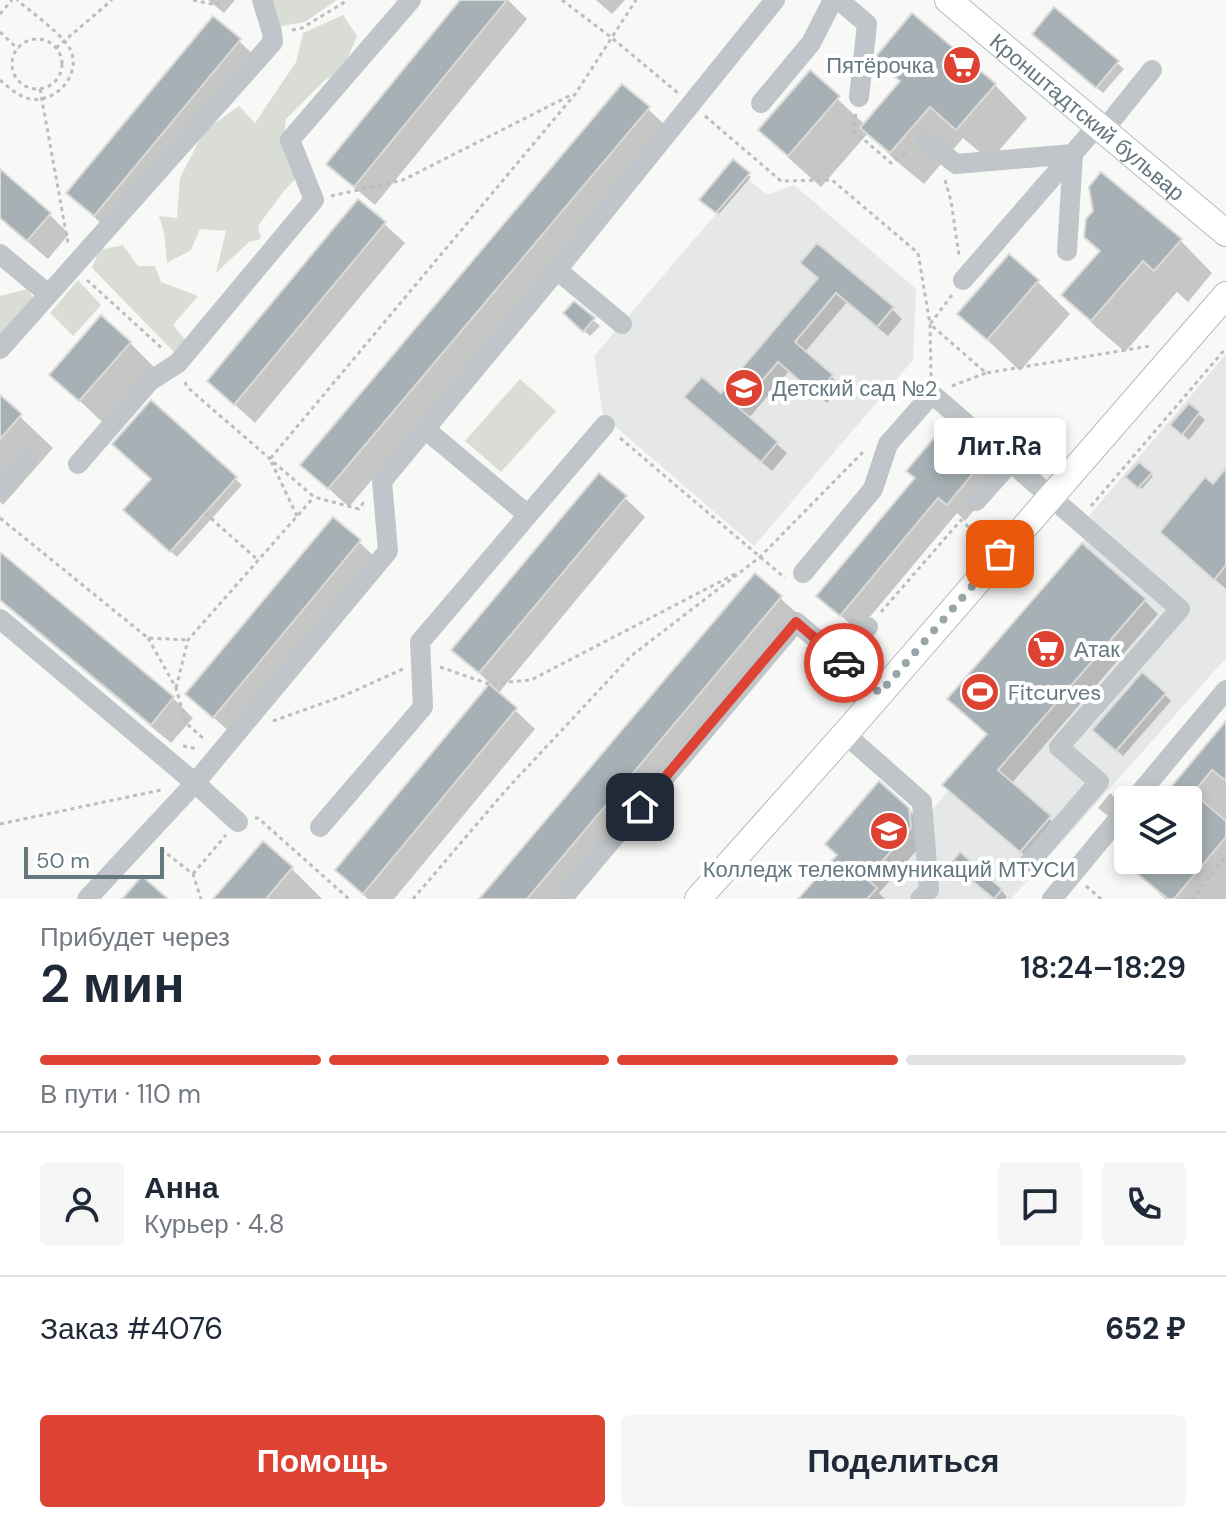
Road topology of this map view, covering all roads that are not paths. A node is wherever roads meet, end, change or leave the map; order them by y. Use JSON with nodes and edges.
{"nodes":[{"id":1,"x":262,"y":0,"type":"edge"},
{"id":2,"x":411,"y":0,"type":"edge"},
{"id":3,"x":775,"y":0,"type":"edge"},
{"id":4,"x":833,"y":0,"type":"edge"},
{"id":5,"x":839,"y":0,"type":"edge"},
{"id":6,"x":948,"y":0,"type":"edge"},
{"id":7,"x":1152,"y":70,"type":"dead end"},
{"id":8,"x":859,"y":97,"type":"road end"},
{"id":9,"x":761,"y":103,"type":"dead end"},
{"id":10,"x":1100,"y":128,"type":"junction"},
{"id":11,"x":932,"y":144,"type":"road end"},
{"id":12,"x":1073,"y":154,"type":"junction"},
{"id":13,"x":1226,"y":233,"type":"edge"},
{"id":14,"x":1067,"y":251,"type":"dead end"},
{"id":15,"x":0,"y":254,"type":"edge"},
{"id":16,"x":557,"y":270,"type":"junction"},
{"id":17,"x":963,"y":280,"type":"road end"},
{"id":18,"x":48,"y":294,"type":"junction"},
{"id":19,"x":1226,"y":295,"type":"edge"},
{"id":20,"x":622,"y":324,"type":"dead end"},
{"id":21,"x":0,"y":349,"type":"edge"},
{"id":22,"x":605,"y":425,"type":"road end"},
{"id":23,"x":425,"y":429,"type":"junction"},
{"id":24,"x":28,"y":457,"type":"dead end"},
{"id":25,"x":1010,"y":463,"type":"junction"},
{"id":26,"x":78,"y":464,"type":"dead end"},
{"id":27,"x":0,"y":488,"type":"edge"},
{"id":28,"x":1050,"y":496,"type":"junction"},
{"id":29,"x":976,"y":501,"type":"dead end"},
{"id":30,"x":528,"y":515,"type":"junction"},
{"id":31,"x":796,"y":578,"type":"road end"},
{"id":32,"x":0,"y":619,"type":"edge"},
{"id":33,"x":868,"y":627,"type":"road end"},
{"id":34,"x":839,"y":659,"type":"junction"},
{"id":35,"x":1226,"y":690,"type":"edge"},
{"id":36,"x":880,"y":693,"type":"junction"},
{"id":37,"x":845,"y":734,"type":"junction"},
{"id":38,"x":195,"y":783,"type":"junction"},
{"id":39,"x":1146,"y":786,"type":"edge"},
{"id":40,"x":238,"y":822,"type":"road end"},
{"id":41,"x":1114,"y":824,"type":"edge"},
{"id":42,"x":320,"y":827,"type":"dead end"},
{"id":43,"x":1028,"y":864,"type":"dead end"},
{"id":44,"x":87,"y":899,"type":"edge"},
{"id":45,"x":562,"y":899,"type":"edge"},
{"id":46,"x":698,"y":899,"type":"edge"},
{"id":47,"x":920,"y":899,"type":"edge"},
{"id":48,"x":1052,"y":899,"type":"edge"}],
"edges":[{"from":1,"to":18,"type":"lane"},
{"from":2,"to":26,"type":"lane"},
{"from":3,"to":16,"type":"lane"},
{"from":4,"to":9,"type":"lane"},
{"from":5,"to":8,"type":"lane"},
{"from":6,"to":10,"type":"main road","name":"Кронштадтский бульвар"},
{"from":7,"to":10,"type":"lane"},
{"from":10,"to":12,"type":"lane"},
{"from":10,"to":13,"type":"main road","name":"Кронштадтский бульвар"},
{"from":11,"to":12,"type":"lane"},
{"from":12,"to":14,"type":"lane"},
{"from":12,"to":17,"type":"lane"},
{"from":15,"to":18,"type":"lane"},
{"from":16,"to":20,"type":"lane"},
{"from":16,"to":23,"type":"lane"},
{"from":18,"to":21,"type":"lane"},
{"from":19,"to":28,"type":"main road"},
{"from":22,"to":30,"type":"lane"},
{"from":23,"to":30,"type":"lane"},
{"from":23,"to":38,"type":"lane"},
{"from":24,"to":27,"type":"lane"},
{"from":25,"to":28,"type":"lane"},
{"from":25,"to":29,"type":"lane"},
{"from":25,"to":31,"type":"lane"},
{"from":28,"to":36,"type":"main road"},
{"from":28,"to":43,"type":"lane"},
{"from":30,"to":42,"type":"lane"},
{"from":32,"to":38,"type":"lane"},
{"from":33,"to":34,"type":"lane"},
{"from":34,"to":36,"type":"lane"},
{"from":34,"to":45,"type":"lane"},
{"from":35,"to":39,"type":"lane"},
{"from":36,"to":37,"type":"main road"},
{"from":37,"to":46,"type":"main road"},
{"from":37,"to":47,"type":"lane"},
{"from":38,"to":40,"type":"lane"},
{"from":38,"to":44,"type":"lane"},
{"from":41,"to":48,"type":"lane"}]}
